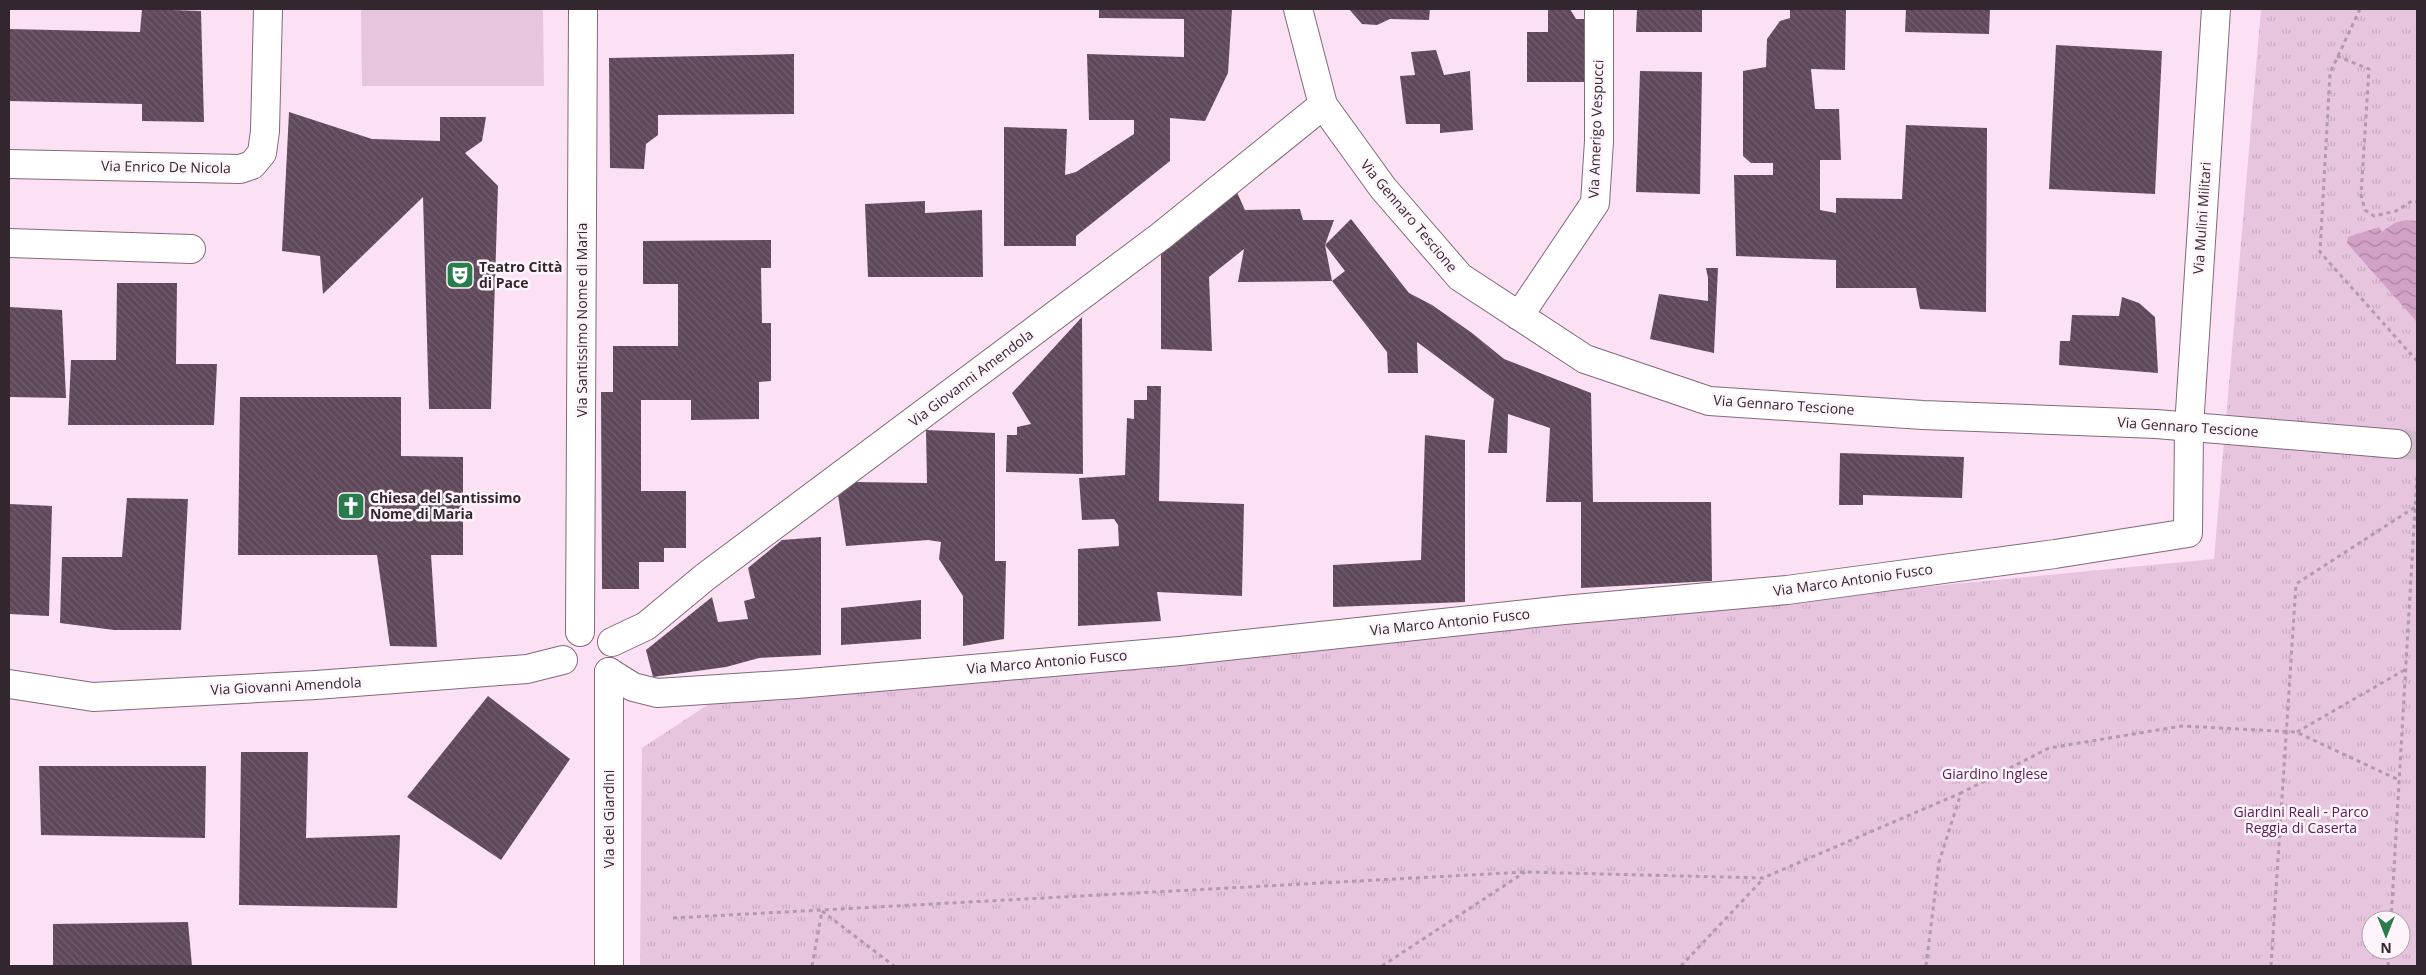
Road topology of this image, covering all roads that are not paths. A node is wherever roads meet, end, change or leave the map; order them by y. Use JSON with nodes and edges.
{"nodes":[{"id":1,"x":268,"y":9,"type":"edge"},
{"id":2,"x":583,"y":9,"type":"edge"},
{"id":3,"x":1298,"y":9,"type":"edge"},
{"id":4,"x":1599,"y":9,"type":"edge"},
{"id":5,"x":2216,"y":9,"type":"edge"},
{"id":6,"x":1323,"y":105,"type":"junction"},
{"id":7,"x":9,"y":164,"type":"edge"},
{"id":8,"x":9,"y":243,"type":"edge"},
{"id":9,"x":191,"y":249,"type":"dead end"},
{"id":10,"x":1519,"y":316,"type":"junction"},
{"id":11,"x":2189,"y":426,"type":"junction"},
{"id":12,"x":2397,"y":444,"type":"tunnel mouth"},
{"id":13,"x":580,"y":632,"type":"junction"},
{"id":14,"x":612,"y":642,"type":"junction"},
{"id":15,"x":563,"y":660,"type":"junction"},
{"id":16,"x":610,"y":672,"type":"junction"},
{"id":17,"x":9,"y":684,"type":"edge"},
{"id":18,"x":609,"y":966,"type":"edge"}],
"edges":[{"from":1,"to":7,"type":"street","name":"Via Enrico De Nicola"},
{"from":2,"to":13,"type":"street","name":"Via Santissimo Nome di Maria"},
{"from":3,"to":6,"type":"street","name":"Via Gennaro Tescione"},
{"from":4,"to":10,"type":"street","name":"Via Amerigo Vespucci"},
{"from":5,"to":11,"type":"street","name":"Via Mulini Militari"},
{"from":6,"to":10,"type":"street","name":"Via Gennaro Tescione"},
{"from":6,"to":14,"type":"street","name":"Via Giovanni Amendola"},
{"from":8,"to":9,"type":"street"},
{"from":10,"to":11,"type":"street","name":"Via Gennaro Tescione"},
{"from":11,"to":12,"type":"street","name":"Via Gennaro Tescione"},
{"from":11,"to":16,"type":"street","name":"Via Marco Antonio Fusco"},
{"from":13,"to":14,"type":"street"},
{"from":13,"to":15,"type":"street"},
{"from":14,"to":16,"type":"street"},
{"from":15,"to":16,"type":"street"},
{"from":15,"to":17,"type":"street","name":"Via Giovanni Amendola"},
{"from":16,"to":18,"type":"street","name":"Via dei Giardini"}]}
